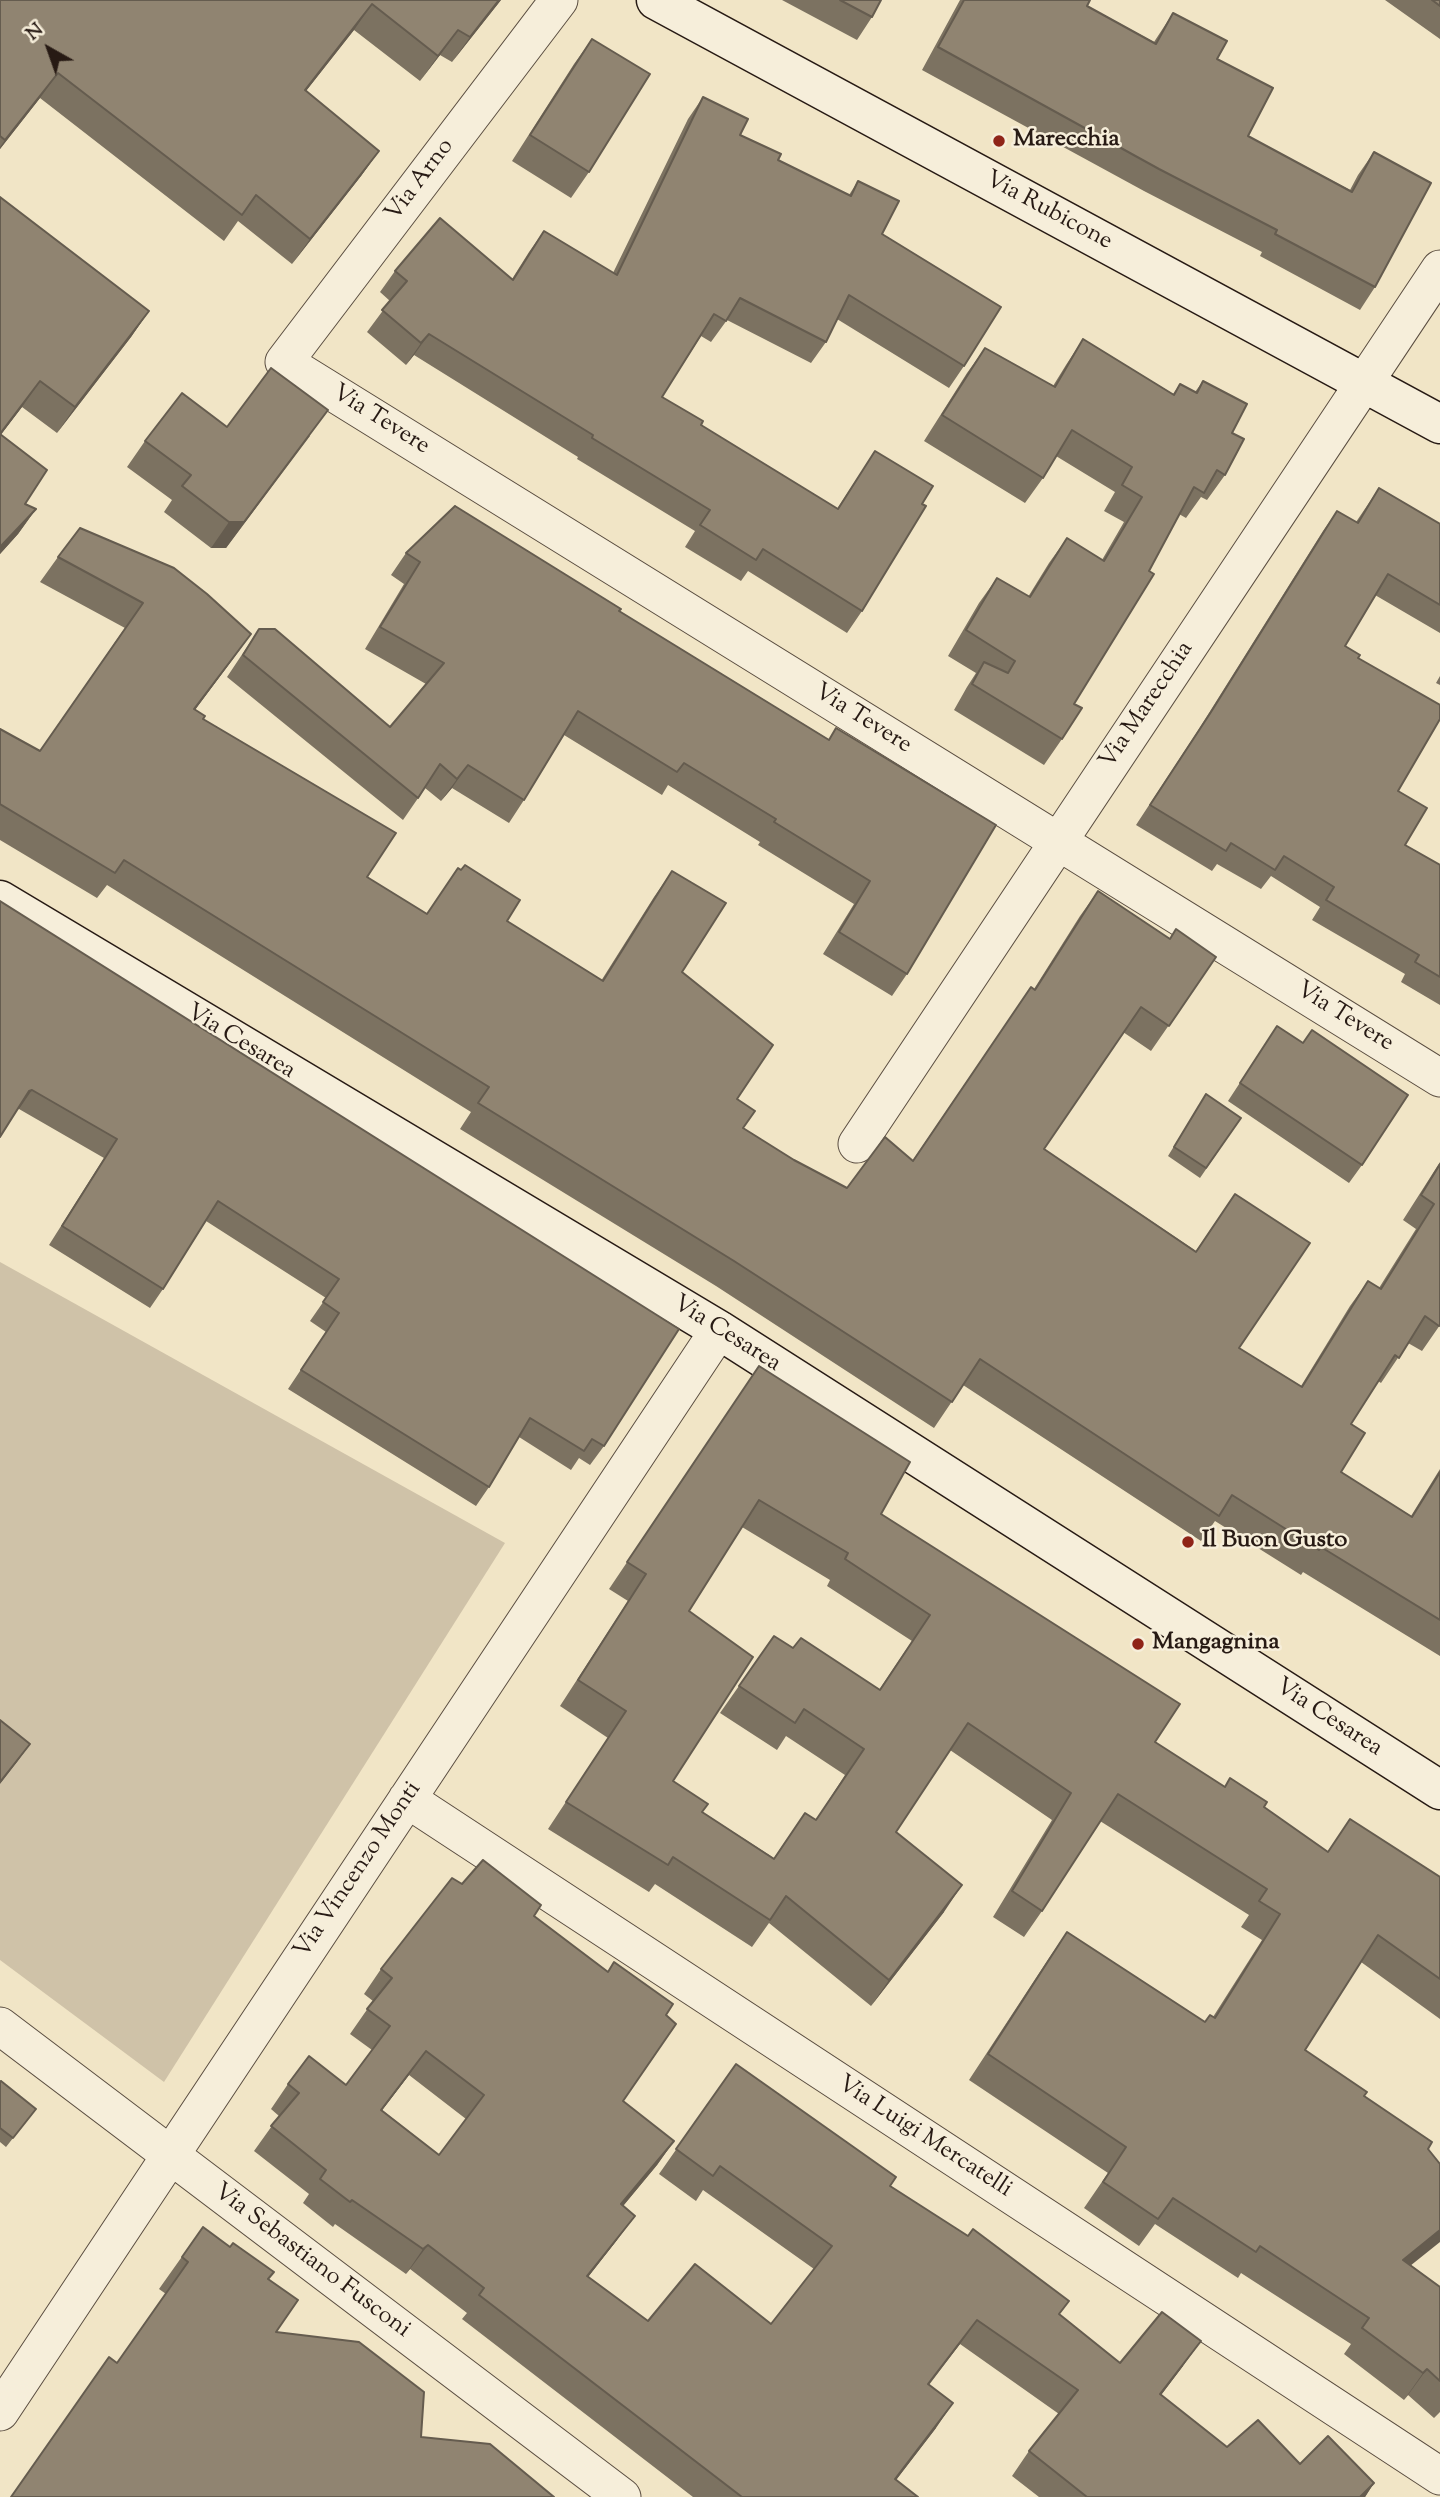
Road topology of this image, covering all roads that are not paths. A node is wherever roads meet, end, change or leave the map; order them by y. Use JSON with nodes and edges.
{"nodes":[{"id":1,"x":559,"y":0,"type":"edge"},
{"id":2,"x":656,"y":0,"type":"edge"},
{"id":3,"x":1440,"y":269,"type":"edge"},
{"id":4,"x":284,"y":362,"type":"joint"},
{"id":5,"x":1363,"y":382,"type":"junction"},
{"id":6,"x":1440,"y":424,"type":"edge"},
{"id":7,"x":1057,"y":841,"type":"junction"},
{"id":8,"x":0,"y":900,"type":"edge"},
{"id":9,"x":1440,"y":1078,"type":"edge"},
{"id":10,"x":857,"y":1143,"type":"dead end"},
{"id":11,"x":719,"y":1330,"type":"junction"},
{"id":12,"x":1440,"y":1790,"type":"edge"},
{"id":13,"x":407,"y":1800,"type":"junction"},
{"id":14,"x":0,"y":2026,"type":"edge"},
{"id":15,"x":170,"y":2155,"type":"junction"},
{"id":16,"x":0,"y":2412,"type":"edge"},
{"id":17,"x":1440,"y":2476,"type":"edge"},
{"id":18,"x":622,"y":2497,"type":"edge"}],
"edges":[{"from":1,"to":4,"type":"street","name":"Via Arno"},
{"from":2,"to":5,"type":"street","name":"Via Rubicone"},
{"from":3,"to":5,"type":"street","name":"Via Marecchia"},
{"from":4,"to":7,"type":"street","name":"Via Tevere"},
{"from":5,"to":6,"type":"street","name":"Via Rubicone"},
{"from":5,"to":7,"type":"street","name":"Via Marecchia"},
{"from":7,"to":9,"type":"street","name":"Via Tevere"},
{"from":7,"to":10,"type":"street","name":"Via Marecchia"},
{"from":8,"to":11,"type":"street","name":"Via Cesarea"},
{"from":11,"to":12,"type":"street","name":"Via Cesarea"},
{"from":11,"to":13,"type":"street","name":"Via Vincenzo Monti"},
{"from":13,"to":15,"type":"street","name":"Via Vincenzo Monti"},
{"from":13,"to":17,"type":"street","name":"Via Luigi Mercatelli"},
{"from":14,"to":15,"type":"street","name":"Via Sebastiano Fusconi"},
{"from":15,"to":16,"type":"street","name":"Via Vincenzo Monti"},
{"from":15,"to":18,"type":"street","name":"Via Sebastiano Fusconi"}]}
